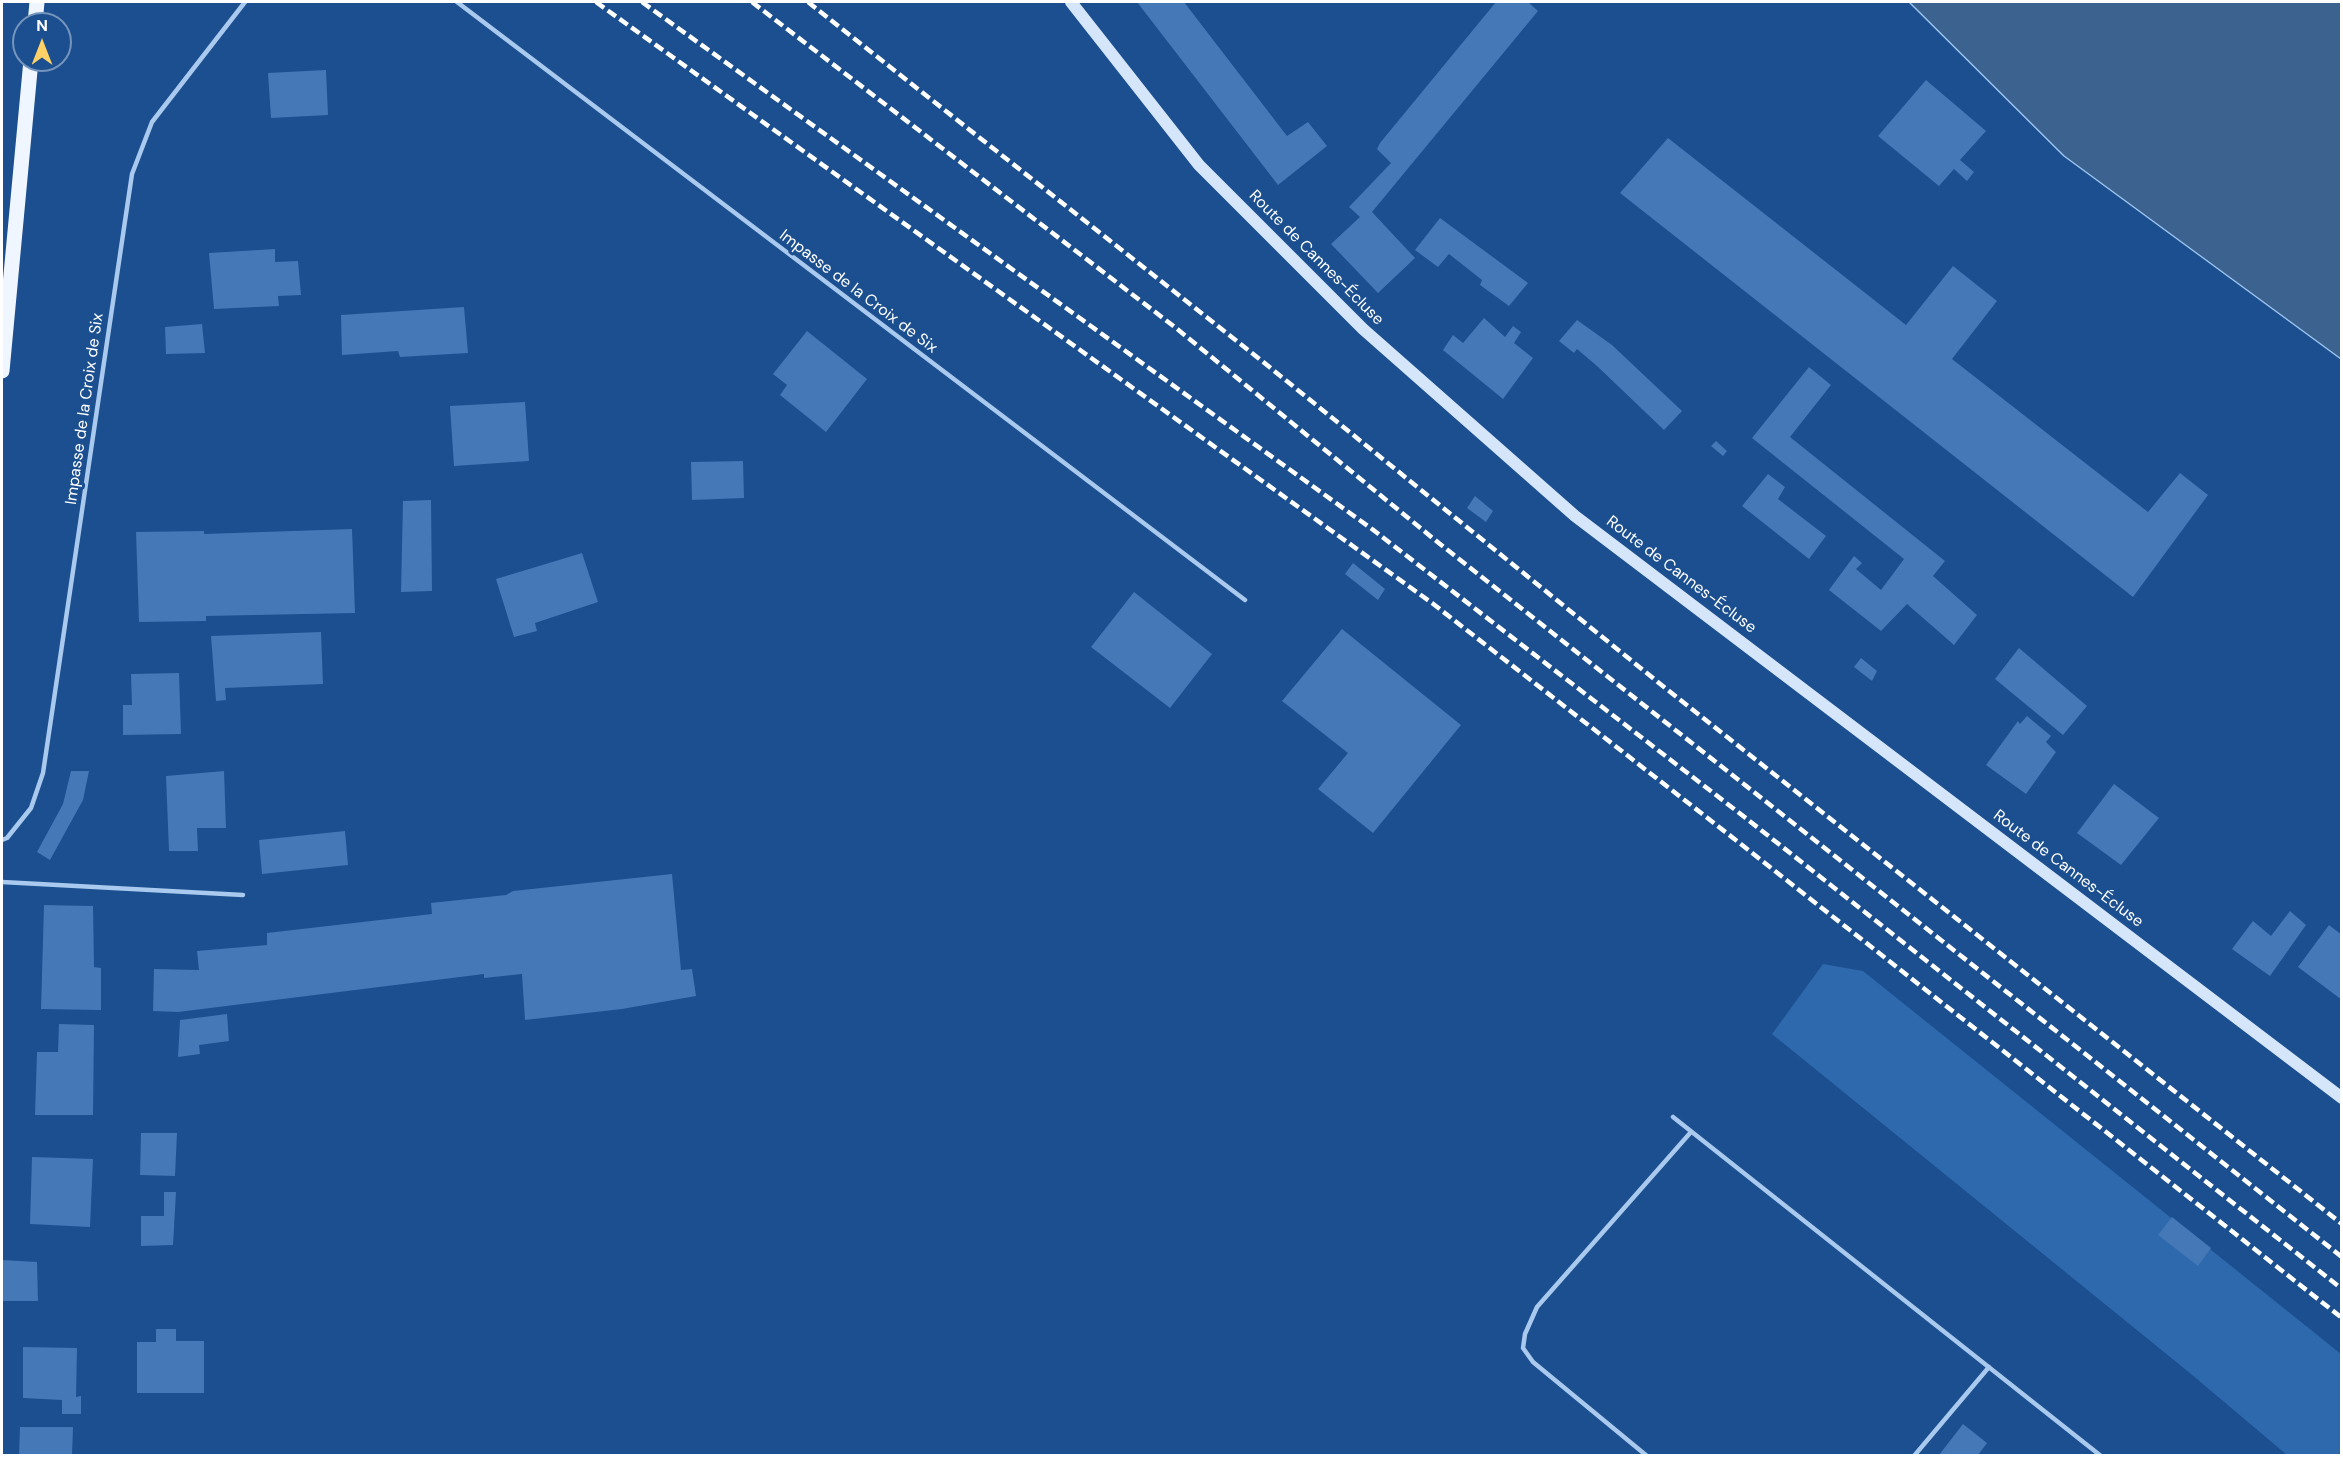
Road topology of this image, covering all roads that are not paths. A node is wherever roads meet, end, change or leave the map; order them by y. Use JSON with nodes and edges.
{"nodes":[{"id":1,"x":245,"y":2,"type":"edge"},
{"id":2,"x":458,"y":2,"type":"edge"},
{"id":3,"x":1071,"y":2,"type":"edge"},
{"id":4,"x":30,"y":72,"type":"edge"},
{"id":5,"x":2,"y":371,"type":"edge"},
{"id":6,"x":1245,"y":600,"type":"dead end"},
{"id":7,"x":2,"y":840,"type":"edge"},
{"id":8,"x":2,"y":882,"type":"edge"},
{"id":9,"x":243,"y":895,"type":"dead end"},
{"id":10,"x":2342,"y":1098,"type":"edge"},
{"id":11,"x":1673,"y":1118,"type":"dead end"},
{"id":12,"x":1691,"y":1132,"type":"junction"},
{"id":13,"x":1989,"y":1366,"type":"junction"},
{"id":14,"x":1647,"y":1455,"type":"edge"},
{"id":15,"x":1914,"y":1455,"type":"edge"},
{"id":16,"x":2102,"y":1455,"type":"edge"}],
"edges":[{"from":1,"to":7,"type":"lane","name":"Impasse de la Croix de Six"},
{"from":2,"to":6,"type":"lane","name":"Impasse de la Croix de Six"},
{"from":3,"to":10,"type":"street","name":"Route de Cannes-Écluse"},
{"from":4,"to":5,"type":"main road"},
{"from":8,"to":9,"type":"lane"},
{"from":11,"to":12,"type":"lane"},
{"from":12,"to":13,"type":"lane"},
{"from":12,"to":14,"type":"lane"},
{"from":13,"to":15,"type":"lane"},
{"from":13,"to":16,"type":"lane"}]}
